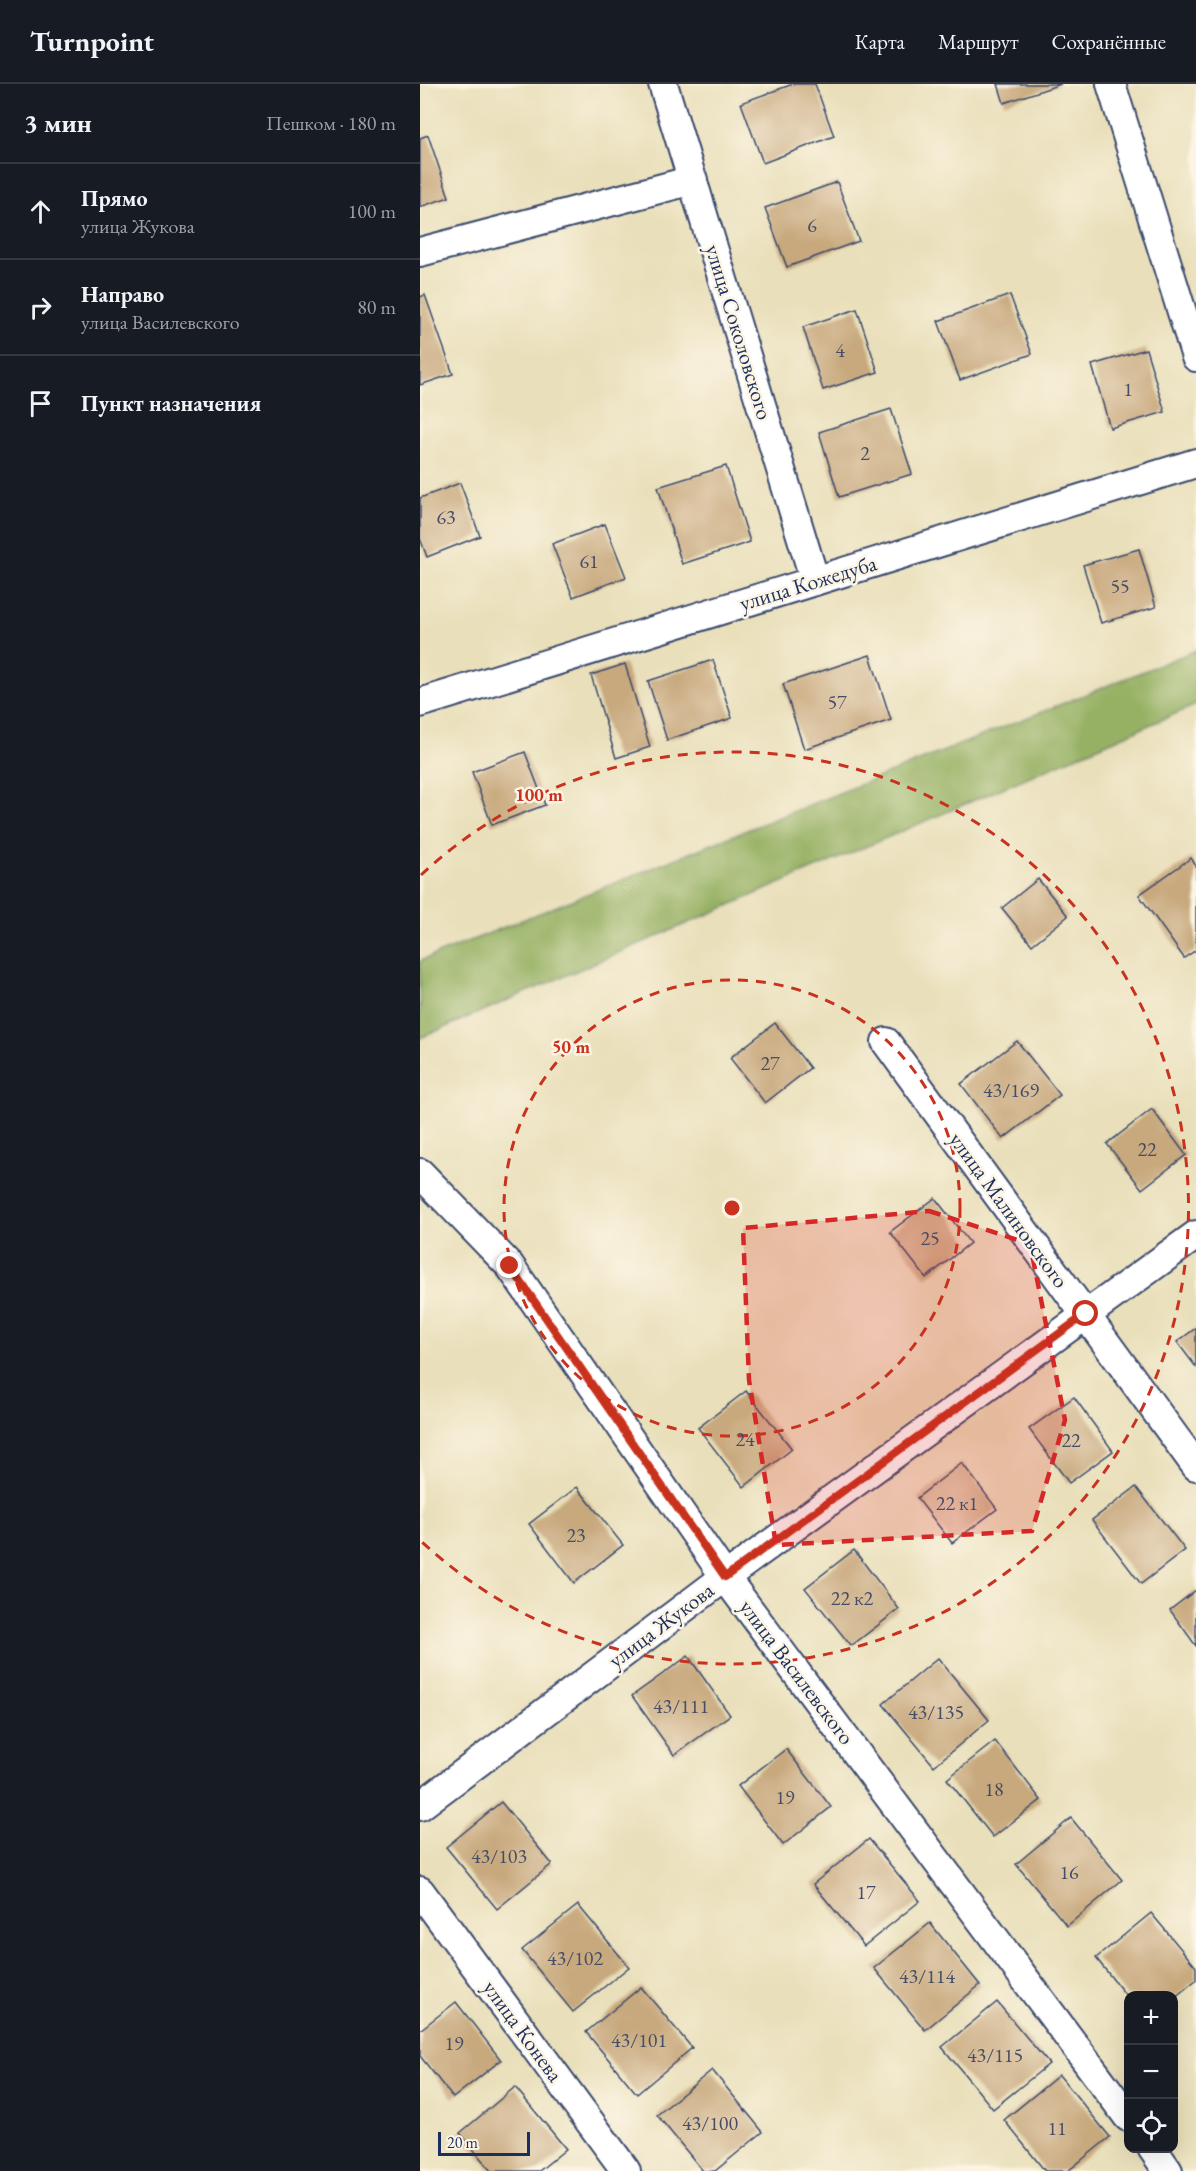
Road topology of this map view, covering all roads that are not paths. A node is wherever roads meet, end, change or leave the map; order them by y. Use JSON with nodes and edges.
{"nodes":[{"id":1,"x":663,"y":84,"type":"edge"},
{"id":2,"x":1112,"y":84,"type":"edge"},
{"id":3,"x":693,"y":180,"type":"junction"},
{"id":4,"x":420,"y":252,"type":"edge"},
{"id":5,"x":1196,"y":357,"type":"edge"},
{"id":6,"x":1196,"y":462,"type":"edge"},
{"id":7,"x":815,"y":581,"type":"junction"},
{"id":8,"x":420,"y":703,"type":"edge"},
{"id":9,"x":886,"y":1042,"type":"dead end"},
{"id":10,"x":420,"y":1173,"type":"edge"},
{"id":11,"x":1196,"y":1235,"type":"edge"},
{"id":12,"x":1086,"y":1314,"type":"junction"},
{"id":13,"x":1196,"y":1466,"type":"edge"},
{"id":14,"x":725,"y":1577,"type":"junction"},
{"id":15,"x":420,"y":1806,"type":"edge"},
{"id":16,"x":420,"y":1891,"type":"edge"},
{"id":17,"x":1124,"y":2112,"type":"edge"},
{"id":18,"x":1155,"y":2153,"type":"edge"},
{"id":19,"x":626,"y":2171,"type":"edge"},
{"id":20,"x":1168,"y":2171,"type":"edge"}],
"edges":[{"from":1,"to":3,"type":"street","name":"улица Соколовского"},
{"from":2,"to":5,"type":"street"},
{"from":3,"to":4,"type":"street"},
{"from":3,"to":7,"type":"street","name":"улица Соколовского"},
{"from":6,"to":7,"type":"street","name":"улица Кожедуба"},
{"from":7,"to":8,"type":"street","name":"улица Кожедуба"},
{"from":9,"to":12,"type":"street","name":"улица Малиновского"},
{"from":10,"to":14,"type":"street","name":"улица Василевского"},
{"from":11,"to":12,"type":"street","name":"улица Жукова"},
{"from":12,"to":13,"type":"street","name":"улица Малиновского"},
{"from":12,"to":14,"type":"street","name":"улица Жукова"},
{"from":14,"to":15,"type":"street","name":"улица Жукова"},
{"from":14,"to":17,"type":"street","name":"улица Василевского"},
{"from":16,"to":19,"type":"street","name":"улица Конева"},
{"from":18,"to":20,"type":"street"}]}
